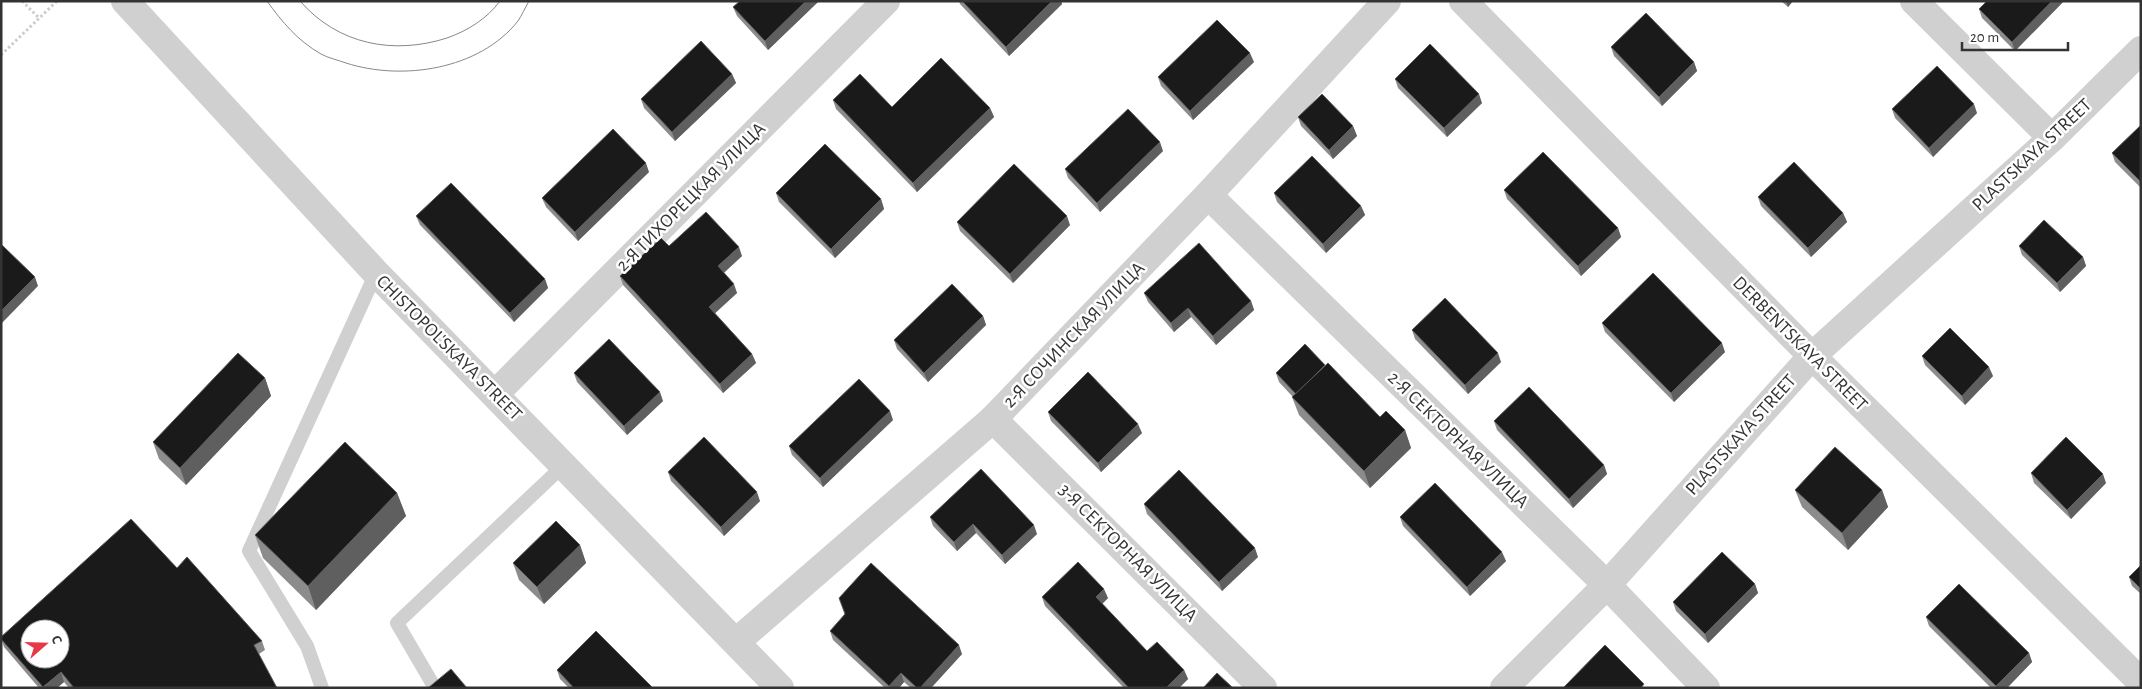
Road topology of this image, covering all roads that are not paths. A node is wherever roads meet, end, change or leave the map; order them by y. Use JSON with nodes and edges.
{"nodes":[{"id":1,"x":125,"y":1,"type":"edge"},
{"id":2,"x":886,"y":1,"type":"edge"},
{"id":3,"x":1386,"y":1,"type":"edge"},
{"id":4,"x":1463,"y":1,"type":"edge"},
{"id":5,"x":1914,"y":1,"type":"edge"},
{"id":6,"x":2141,"y":50,"type":"edge"},
{"id":7,"x":2052,"y":138,"type":"junction"},
{"id":8,"x":1208,"y":195,"type":"junction"},
{"id":9,"x":376,"y":273,"type":"junction"},
{"id":10,"x":1812,"y":356,"type":"junction"},
{"id":11,"x":495,"y":394,"type":"junction"},
{"id":12,"x":994,"y":419,"type":"junction"},
{"id":13,"x":564,"y":465,"type":"junction"},
{"id":14,"x":1606,"y":585,"type":"junction"},
{"id":15,"x":736,"y":642,"type":"junction"},
{"id":16,"x":2141,"y":682,"type":"edge"},
{"id":17,"x":322,"y":688,"type":"edge"},
{"id":18,"x":435,"y":688,"type":"edge"},
{"id":19,"x":780,"y":688,"type":"edge"},
{"id":20,"x":1263,"y":688,"type":"edge"},
{"id":21,"x":1504,"y":688,"type":"edge"},
{"id":22,"x":1706,"y":688,"type":"edge"}],
"edges":[{"from":1,"to":9,"type":"street","name":"CHISTOPOL'SKAYA STREET"},
{"from":2,"to":11,"type":"street","name":"2-Я ТИХОРЕЦКАЯ УЛИЦА"},
{"from":3,"to":8,"type":"street","name":"2-Я СОЧИНСКАЯ УЛИЦА"},
{"from":4,"to":10,"type":"street","name":"DERBENTSKAYA STREET"},
{"from":5,"to":7,"type":"street"},
{"from":6,"to":7,"type":"street","name":"PLASTSKAYA STREET"},
{"from":7,"to":10,"type":"street","name":"PLASTSKAYA STREET"},
{"from":8,"to":12,"type":"street","name":"2-Я СОЧИНСКАЯ УЛИЦА"},
{"from":8,"to":14,"type":"street","name":"2-Я СЕКТОРНАЯ УЛИЦА"},
{"from":9,"to":11,"type":"street","name":"CHISTOPOL'SKAYA STREET"},
{"from":9,"to":17,"type":"lane"},
{"from":10,"to":14,"type":"street","name":"PLASTSKAYA STREET"},
{"from":10,"to":16,"type":"street","name":"DERBENTSKAYA STREET"},
{"from":11,"to":13,"type":"street","name":"CHISTOPOL'SKAYA STREET"},
{"from":12,"to":15,"type":"street","name":"2-Я СОЧИНСКАЯ УЛИЦА"},
{"from":12,"to":20,"type":"street","name":"3-Я СЕКТОРНАЯ УЛИЦА"},
{"from":13,"to":15,"type":"street","name":"CHISTOPOL'SKAYA STREET"},
{"from":13,"to":18,"type":"lane"},
{"from":14,"to":21,"type":"street","name":"PLASTSKAYA STREET"},
{"from":14,"to":22,"type":"street","name":"2-Я СЕКТОРНАЯ УЛИЦА"},
{"from":15,"to":19,"type":"street","name":"CHISTOPOL'SKAYA STREET"}]}
